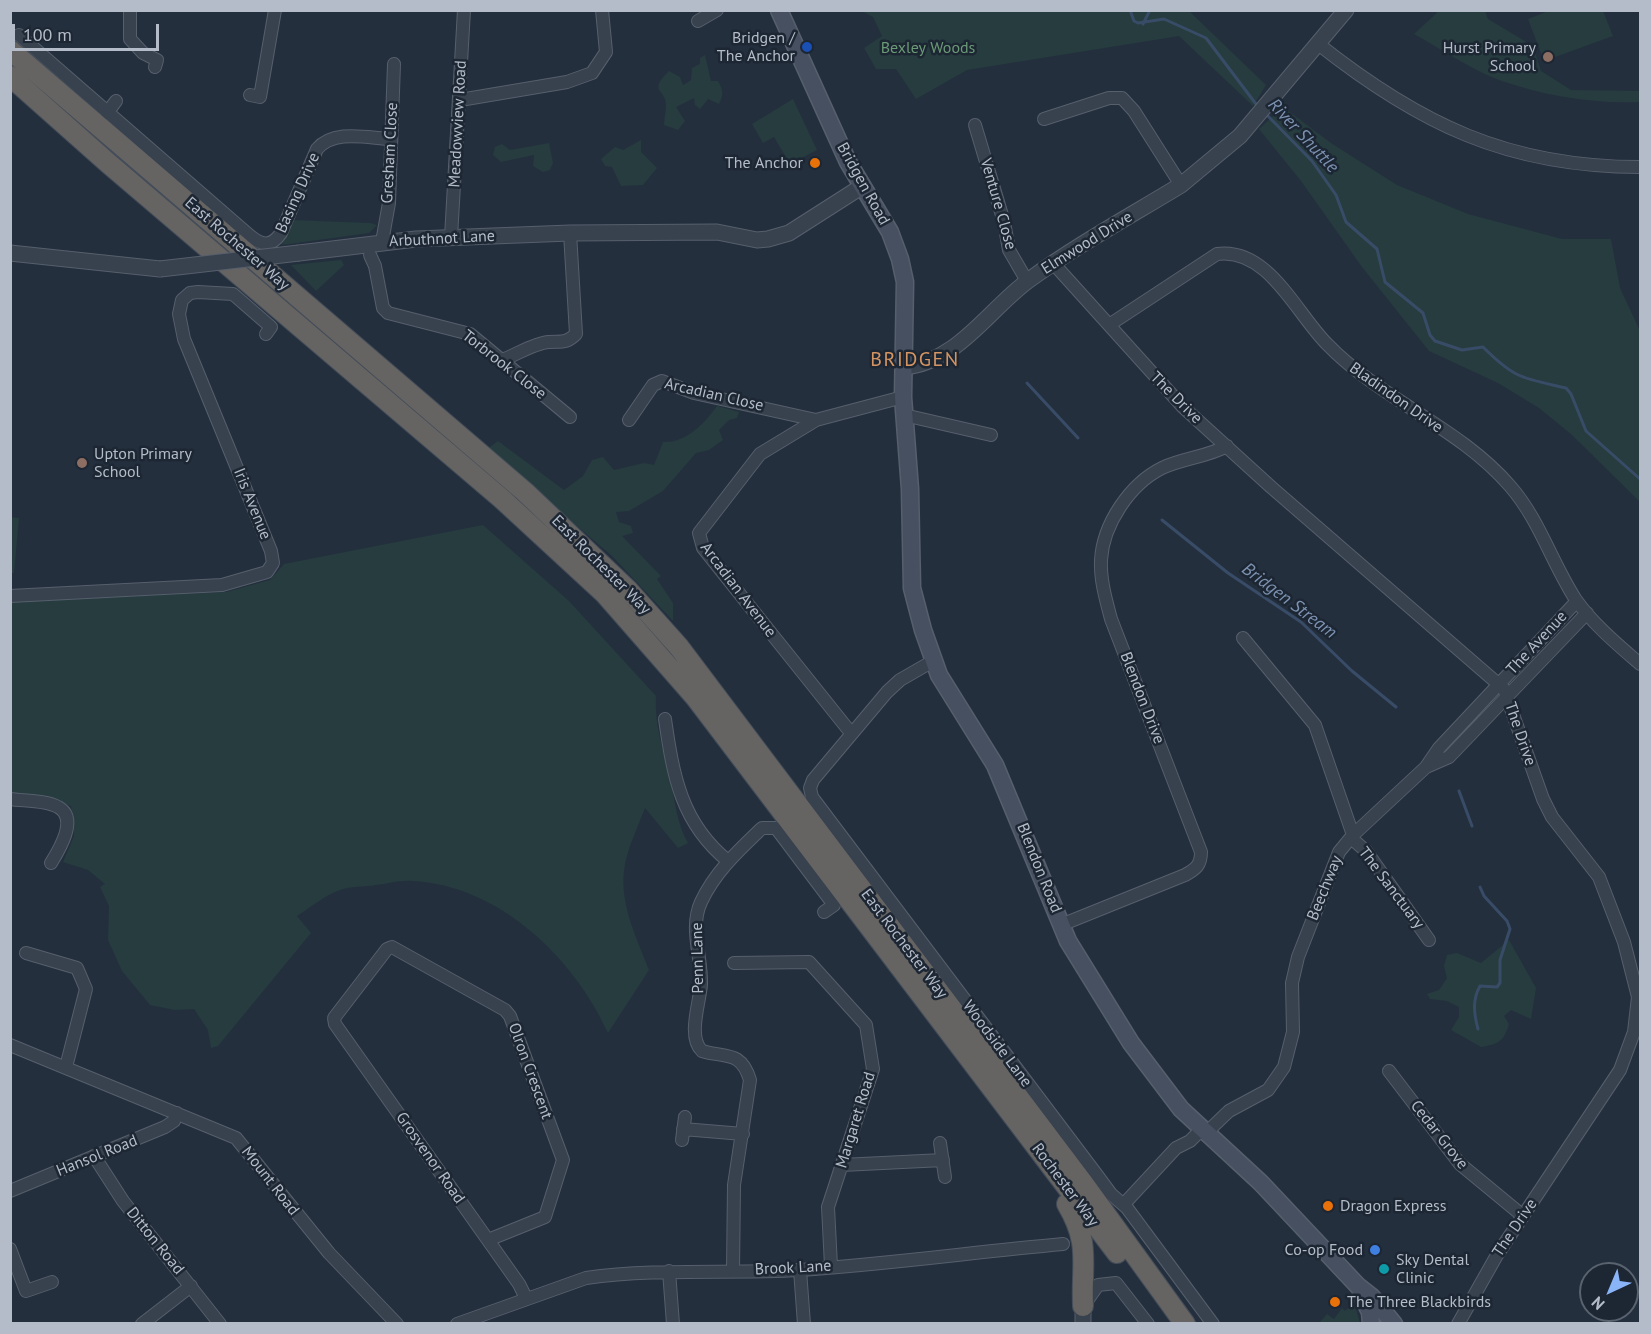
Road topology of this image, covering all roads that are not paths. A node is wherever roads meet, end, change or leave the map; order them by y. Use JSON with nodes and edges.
{"nodes":[{"id":1,"x":130,"y":10,"type":"edge"},
{"id":2,"x":275,"y":10,"type":"edge"},
{"id":3,"x":464,"y":10,"type":"edge"},
{"id":4,"x":602,"y":10,"type":"edge"},
{"id":5,"x":717,"y":10,"type":"edge"},
{"id":6,"x":779,"y":10,"type":"edge"},
{"id":7,"x":1346,"y":10,"type":"edge"},
{"id":8,"x":701,"y":16,"type":"edge"},
{"id":9,"x":15,"y":42,"type":"edge"},
{"id":10,"x":1317,"y":43,"type":"junction"},
{"id":11,"x":157,"y":60,"type":"dead end"},
{"id":12,"x":394,"y":64,"type":"dead end"},
{"id":13,"x":10,"y":76,"type":"edge"},
{"id":14,"x":10,"y":93,"type":"edge"},
{"id":15,"x":260,"y":97,"type":"dead end"},
{"id":16,"x":460,"y":100,"type":"junction"},
{"id":17,"x":116,"y":101,"type":"dead end"},
{"id":18,"x":107,"y":113,"type":"junction"},
{"id":19,"x":1044,"y":119,"type":"dead end"},
{"id":20,"x":975,"y":125,"type":"dead end"},
{"id":21,"x":391,"y":139,"type":"junction"},
{"id":22,"x":108,"y":164,"type":"junction"},
{"id":23,"x":1641,"y":167,"type":"edge"},
{"id":24,"x":1180,"y":185,"type":"junction"},
{"id":25,"x":861,"y":187,"type":"junction"},
{"id":26,"x":570,"y":233,"type":"junction"},
{"id":27,"x":451,"y":237,"type":"junction"},
{"id":28,"x":382,"y":242,"type":"junction"},
{"id":29,"x":10,"y":253,"type":"edge"},
{"id":30,"x":370,"y":255,"type":"dead end"},
{"id":31,"x":1053,"y":263,"type":"junction"},
{"id":32,"x":1027,"y":281,"type":"junction"},
{"id":33,"x":1109,"y":325,"type":"junction"},
{"id":34,"x":266,"y":334,"type":"dead end"},
{"id":35,"x":502,"y":360,"type":"junction"},
{"id":36,"x":904,"y":367,"type":"junction"},
{"id":37,"x":903,"y":397,"type":"junction"},
{"id":38,"x":904,"y":415,"type":"junction"},
{"id":39,"x":570,"y":417,"type":"dead end"},
{"id":40,"x":629,"y":420,"type":"dead end"},
{"id":41,"x":816,"y":420,"type":"junction"},
{"id":42,"x":991,"y":435,"type":"dead end"},
{"id":43,"x":1227,"y":446,"type":"junction"},
{"id":44,"x":10,"y":596,"type":"edge"},
{"id":45,"x":1577,"y":601,"type":"junction"},
{"id":46,"x":1587,"y":613,"type":"junction"},
{"id":47,"x":1243,"y":638,"type":"dead end"},
{"id":48,"x":933,"y":661,"type":"junction"},
{"id":49,"x":1641,"y":664,"type":"edge"},
{"id":50,"x":1499,"y":683,"type":"junction"},
{"id":51,"x":1508,"y":696,"type":"junction"},
{"id":52,"x":665,"y":719,"type":"dead end"},
{"id":53,"x":851,"y":733,"type":"junction"},
{"id":54,"x":1426,"y":767,"type":"junction"},
{"id":55,"x":10,"y":799,"type":"edge"},
{"id":56,"x":1352,"y":836,"type":"junction"},
{"id":57,"x":728,"y":861,"type":"junction"},
{"id":58,"x":51,"y":863,"type":"dead end"},
{"id":59,"x":824,"y":912,"type":"dead end"},
{"id":60,"x":1061,"y":925,"type":"junction"},
{"id":61,"x":1429,"y":940,"type":"dead end"},
{"id":62,"x":26,"y":953,"type":"dead end"},
{"id":63,"x":734,"y":963,"type":"dead end"},
{"id":64,"x":1639,"y":997,"type":"edge"},
{"id":65,"x":334,"y":1018,"type":"joint"},
{"id":66,"x":10,"y":1045,"type":"edge"},
{"id":67,"x":960,"y":1046,"type":"junction"},
{"id":68,"x":66,"y":1067,"type":"junction"},
{"id":69,"x":1389,"y":1071,"type":"dead end"},
{"id":70,"x":177,"y":1113,"type":"junction"},
{"id":71,"x":683,"y":1129,"type":"dead end"},
{"id":72,"x":1203,"y":1132,"type":"junction"},
{"id":73,"x":743,"y":1134,"type":"junction"},
{"id":74,"x":940,"y":1143,"type":"dead end"},
{"id":75,"x":94,"y":1156,"type":"junction"},
{"id":76,"x":944,"y":1160,"type":"junction"},
{"id":77,"x":842,"y":1165,"type":"junction"},
{"id":78,"x":945,"y":1177,"type":"dead end"},
{"id":79,"x":1083,"y":1183,"type":"junction"},
{"id":80,"x":10,"y":1191,"type":"edge"},
{"id":81,"x":1124,"y":1204,"type":"junction"},
{"id":82,"x":1522,"y":1216,"type":"junction"},
{"id":83,"x":488,"y":1240,"type":"junction"},
{"id":84,"x":1063,"y":1244,"type":"dead end"},
{"id":85,"x":10,"y":1248,"type":"edge"},
{"id":86,"x":831,"y":1266,"type":"junction"},
{"id":87,"x":800,"y":1270,"type":"junction"},
{"id":88,"x":669,"y":1271,"type":"junction"},
{"id":89,"x":733,"y":1271,"type":"junction"},
{"id":90,"x":52,"y":1282,"type":"dead end"},
{"id":91,"x":190,"y":1286,"type":"junction"},
{"id":92,"x":1358,"y":1286,"type":"junction"},
{"id":93,"x":526,"y":1298,"type":"junction"},
{"id":94,"x":1083,"y":1315,"type":"edge"},
{"id":95,"x":142,"y":1323,"type":"edge"},
{"id":96,"x":220,"y":1323,"type":"edge"},
{"id":97,"x":397,"y":1323,"type":"edge"},
{"id":98,"x":457,"y":1323,"type":"edge"},
{"id":99,"x":673,"y":1323,"type":"edge"},
{"id":100,"x":804,"y":1323,"type":"edge"},
{"id":101,"x":1148,"y":1323,"type":"edge"},
{"id":102,"x":1169,"y":1323,"type":"edge"},
{"id":103,"x":1185,"y":1323,"type":"edge"},
{"id":104,"x":1197,"y":1323,"type":"edge"},
{"id":105,"x":1213,"y":1323,"type":"edge"},
{"id":106,"x":1371,"y":1323,"type":"edge"},
{"id":107,"x":1394,"y":1323,"type":"edge"},
{"id":108,"x":1458,"y":1323,"type":"edge"}],
"edges":[{"from":1,"to":11,"type":"street"},
{"from":2,"to":15,"type":"street"},
{"from":3,"to":16,"type":"street","name":"Meadowview Road"},
{"from":4,"to":16,"type":"street"},
{"from":5,"to":8,"type":"street"},
{"from":6,"to":25,"type":"main road","name":"Bridgen Road"},
{"from":7,"to":10,"type":"street","name":"Elmwood Drive"},
{"from":9,"to":18,"type":"street","name":"Basing Drive"},
{"from":9,"to":79,"type":"highway","name":"East Rochester Way"},
{"from":10,"to":23,"type":"street"},
{"from":10,"to":24,"type":"street","name":"Elmwood Drive"},
{"from":12,"to":21,"type":"street","name":"Gresham Close"},
{"from":13,"to":22,"type":"highway","name":"East Rochester Way"},
{"from":14,"to":22,"type":"highway"},
{"from":16,"to":27,"type":"street","name":"Meadowview Road"},
{"from":17,"to":18,"type":"street"},
{"from":18,"to":21,"type":"street","name":"Basing Drive"},
{"from":19,"to":24,"type":"street"},
{"from":20,"to":32,"type":"street","name":"Venture Close"},
{"from":21,"to":28,"type":"street","name":"Gresham Close"},
{"from":22,"to":67,"type":"highway","name":"East Rochester Way"},
{"from":24,"to":31,"type":"street","name":"Elmwood Drive"},
{"from":25,"to":26,"type":"street","name":"Arbuthnot Lane"},
{"from":25,"to":36,"type":"main road","name":"Bridgen Road"},
{"from":26,"to":27,"type":"street","name":"Arbuthnot Lane"},
{"from":26,"to":35,"type":"street"},
{"from":27,"to":28,"type":"street","name":"Arbuthnot Lane"},
{"from":28,"to":29,"type":"street","name":"Arbuthnot Lane","bridge":true},
{"from":30,"to":35,"type":"street","name":"Torbrook Close"},
{"from":31,"to":32,"type":"street","name":"Elmwood Drive"},
{"from":31,"to":33,"type":"street","name":"The Drive"},
{"from":32,"to":36,"type":"street","name":"Elmwood Drive"},
{"from":33,"to":43,"type":"street","name":"The Drive"},
{"from":33,"to":45,"type":"street","name":"Bladindon Drive"},
{"from":34,"to":44,"type":"street","name":"Iris Avenue"},
{"from":35,"to":39,"type":"street","name":"Torbrook Close"},
{"from":36,"to":37,"type":"main road","name":"Blendon Road"},
{"from":37,"to":38,"type":"main road","name":"Blendon Road"},
{"from":37,"to":41,"type":"street","name":"Arcadian Avenue"},
{"from":38,"to":42,"type":"street"},
{"from":38,"to":48,"type":"main road","name":"Blendon Road"},
{"from":40,"to":41,"type":"street","name":"Arcadian Close"},
{"from":41,"to":53,"type":"street","name":"Arcadian Avenue"},
{"from":43,"to":50,"type":"street","name":"The Drive"},
{"from":43,"to":60,"type":"street","name":"Blendon Drive"},
{"from":45,"to":46,"type":"street","name":"Bladindon Drive"},
{"from":45,"to":50,"type":"street","name":"The Avenue"},
{"from":46,"to":49,"type":"street","name":"Bladindon Drive"},
{"from":46,"to":51,"type":"street","name":"The Avenue"},
{"from":47,"to":56,"type":"street"},
{"from":48,"to":53,"type":"street","name":"Woodside Lane"},
{"from":48,"to":60,"type":"main road","name":"Blendon Road"},
{"from":50,"to":51,"type":"street","name":"The Drive"},
{"from":50,"to":54,"type":"street","name":"The Avenue"},
{"from":51,"to":54,"type":"street","name":"The Avenue"},
{"from":51,"to":64,"type":"street","name":"The Drive"},
{"from":52,"to":57,"type":"street"},
{"from":53,"to":81,"type":"street","name":"Woodside Lane"},
{"from":54,"to":56,"type":"street","name":"The Avenue"},
{"from":55,"to":58,"type":"street"},
{"from":56,"to":61,"type":"street","name":"The Sanctuary"},
{"from":56,"to":72,"type":"street","name":"Beechway"},
{"from":57,"to":59,"type":"street","name":"Penn Lane"},
{"from":57,"to":73,"type":"street","name":"Penn Lane"},
{"from":60,"to":72,"type":"main road","name":"Blendon Road"},
{"from":62,"to":68,"type":"street"},
{"from":63,"to":77,"type":"street","name":"Margaret Road"},
{"from":64,"to":82,"type":"street","name":"The Drive"},
{"from":65,"to":83,"type":"street","name":"Grosvenor Road"},
{"from":65,"to":83,"type":"street","name":"Olron Crescent"},
{"from":66,"to":68,"type":"street","name":"Mount Road"},
{"from":67,"to":94,"type":"highway"},
{"from":67,"to":102,"type":"highway","name":"Rochester Way"},
{"from":68,"to":70,"type":"street","name":"Mount Road"},
{"from":69,"to":82,"type":"street","name":"Cedar Grove"},
{"from":70,"to":75,"type":"street","name":"Hansol Road"},
{"from":70,"to":97,"type":"street","name":"Mount Road"},
{"from":71,"to":73,"type":"street"},
{"from":72,"to":81,"type":"street","name":"Beechway"},
{"from":72,"to":92,"type":"main road","name":"Blendon Road"},
{"from":73,"to":89,"type":"street"},
{"from":74,"to":76,"type":"street"},
{"from":75,"to":80,"type":"street","name":"Hansol Road"},
{"from":75,"to":91,"type":"street","name":"Ditton Road"},
{"from":76,"to":77,"type":"street"},
{"from":76,"to":78,"type":"street"},
{"from":77,"to":86,"type":"street","name":"Margaret Road"},
{"from":79,"to":103,"type":"highway","name":"Rochester Way"},
{"from":79,"to":104,"type":"highway"},
{"from":81,"to":105,"type":"street","name":"Woodside Lane"},
{"from":82,"to":108,"type":"street","name":"The Drive"},
{"from":83,"to":93,"type":"street","name":"Grosvenor Road"},
{"from":84,"to":86,"type":"street","name":"Brook Lane"},
{"from":85,"to":90,"type":"street"},
{"from":86,"to":87,"type":"street","name":"Brook Lane"},
{"from":87,"to":89,"type":"street","name":"Brook Lane"},
{"from":87,"to":100,"type":"street"},
{"from":88,"to":89,"type":"street","name":"Brook Lane"},
{"from":88,"to":93,"type":"street","name":"Brook Lane"},
{"from":88,"to":99,"type":"street"},
{"from":91,"to":95,"type":"street"},
{"from":91,"to":96,"type":"street","name":"Ditton Road"},
{"from":92,"to":106,"type":"main road","name":"Blendon Road"},
{"from":92,"to":107,"type":"main road","name":"Blendon Road"},
{"from":93,"to":98,"type":"street","name":"Brook Lane"},
{"from":94,"to":101,"type":"street"}]}
